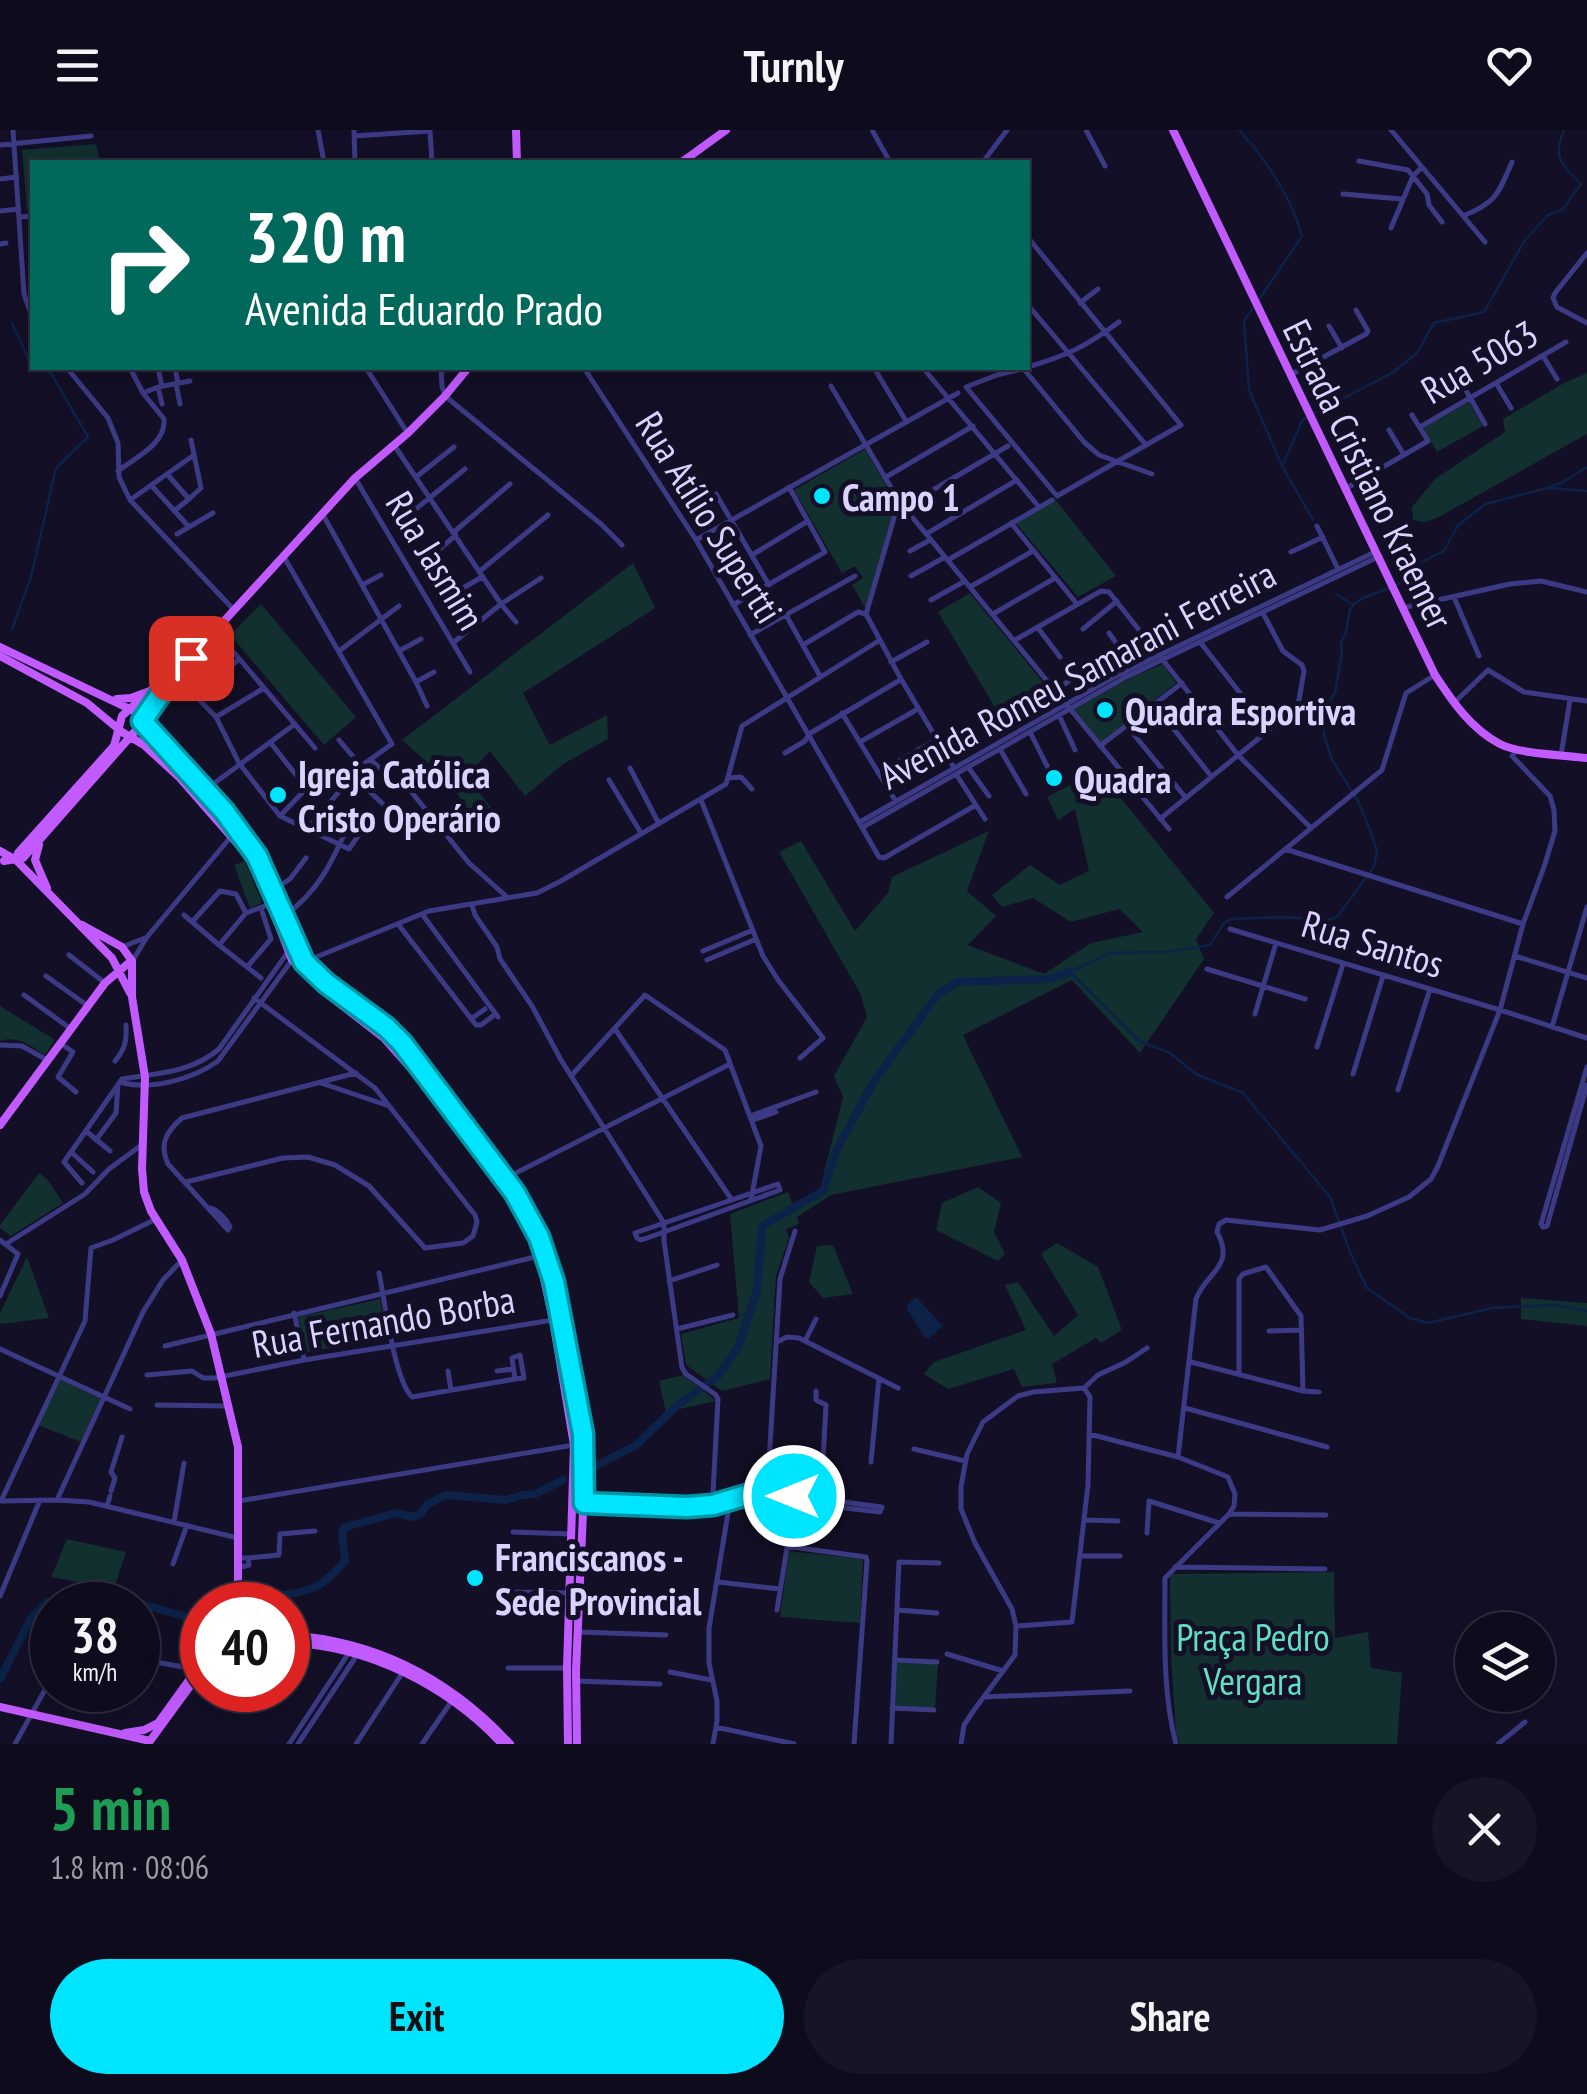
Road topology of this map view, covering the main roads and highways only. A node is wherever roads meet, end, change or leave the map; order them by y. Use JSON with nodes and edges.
{"nodes":[{"id":1,"x":516,"y":130,"type":"edge"},
{"id":2,"x":726,"y":130,"type":"edge"},
{"id":3,"x":1173,"y":130,"type":"edge"},
{"id":4,"x":517,"y":160,"type":"edge"},
{"id":5,"x":685,"y":160,"type":"edge"},
{"id":6,"x":466,"y":370,"type":"edge"},
{"id":7,"x":0,"y":647,"type":"edge"},
{"id":8,"x":0,"y":656,"type":"edge"},
{"id":9,"x":173,"y":677,"type":"junction"},
{"id":10,"x":151,"y":690,"type":"junction"},
{"id":11,"x":111,"y":699,"type":"junction"},
{"id":12,"x":132,"y":708,"type":"junction"},
{"id":13,"x":142,"y":721,"type":"junction"},
{"id":14,"x":118,"y":728,"type":"junction"},
{"id":15,"x":131,"y":736,"type":"junction"},
{"id":16,"x":1587,"y":758,"type":"edge"},
{"id":17,"x":42,"y":837,"type":"junction"},
{"id":18,"x":1,"y":858,"type":"edge"},
{"id":19,"x":16,"y":860,"type":"junction"},
{"id":20,"x":33,"y":882,"type":"junction"},
{"id":21,"x":52,"y":897,"type":"junction"},
{"id":22,"x":82,"y":925,"type":"junction"},
{"id":23,"x":122,"y":946,"type":"junction"},
{"id":24,"x":112,"y":958,"type":"junction"},
{"id":25,"x":132,"y":961,"type":"junction"},
{"id":26,"x":120,"y":970,"type":"junction"},
{"id":27,"x":108,"y":980,"type":"junction"},
{"id":28,"x":126,"y":982,"type":"junction"},
{"id":29,"x":132,"y":997,"type":"junction"},
{"id":30,"x":388,"y":1036,"type":"junction"},
{"id":31,"x":418,"y":1068,"type":"junction"},
{"id":32,"x":0,"y":1125,"type":"edge"},
{"id":33,"x":502,"y":1180,"type":"junction"},
{"id":34,"x":584,"y":1506,"type":"junction"},
{"id":35,"x":573,"y":1515,"type":"junction"},
{"id":36,"x":238,"y":1582,"type":"edge"},
{"id":37,"x":570,"y":1607,"type":"junction"},
{"id":38,"x":578,"y":1616,"type":"junction"},
{"id":39,"x":310,"y":1638,"type":"edge"},
{"id":40,"x":310,"y":1646,"type":"edge"},
{"id":41,"x":180,"y":1694,"type":"edge"},
{"id":42,"x":0,"y":1707,"type":"edge"},
{"id":43,"x":150,"y":1738,"type":"edge"},
{"id":44,"x":498,"y":1742,"type":"edge"},
{"id":45,"x":510,"y":1744,"type":"edge"},
{"id":46,"x":568,"y":1744,"type":"edge"},
{"id":47,"x":577,"y":1744,"type":"edge"}],
"edges":[{"from":1,"to":4,"type":"main road"},
{"from":2,"to":5,"type":"main road"},
{"from":3,"to":16,"type":"main road","name":"Estrada Cristiano Kraemer"},
{"from":6,"to":9,"type":"main road"},
{"from":7,"to":11,"type":"main road"},
{"from":8,"to":14,"type":"main road"},
{"from":9,"to":10,"type":"main road"},
{"from":9,"to":13,"type":"main road"},
{"from":10,"to":11,"type":"main road"},
{"from":10,"to":12,"type":"main road"},
{"from":11,"to":12,"type":"main road"},
{"from":12,"to":13,"type":"main road"},
{"from":12,"to":14,"type":"main road"},
{"from":13,"to":15,"type":"main road"},
{"from":13,"to":30,"type":"main road"},
{"from":14,"to":15,"type":"main road"},
{"from":14,"to":19,"type":"main road"},
{"from":15,"to":17,"type":"main road"},
{"from":15,"to":30,"type":"main road"},
{"from":17,"to":19,"type":"main road"},
{"from":17,"to":21,"type":"main road"},
{"from":18,"to":19,"type":"main road"},
{"from":18,"to":20,"type":"main road"},
{"from":19,"to":20,"type":"main road"},
{"from":19,"to":21,"type":"main road"},
{"from":20,"to":21,"type":"main road"},
{"from":21,"to":22,"type":"main road"},
{"from":22,"to":23,"type":"main road"},
{"from":22,"to":24,"type":"main road"},
{"from":23,"to":24,"type":"main road"},
{"from":23,"to":25,"type":"main road"},
{"from":24,"to":26,"type":"main road"},
{"from":24,"to":27,"type":"main road"},
{"from":25,"to":26,"type":"main road"},
{"from":25,"to":29,"type":"main road"},
{"from":26,"to":27,"type":"main road"},
{"from":26,"to":28,"type":"main road"},
{"from":27,"to":28,"type":"main road"},
{"from":27,"to":32,"type":"main road"},
{"from":28,"to":29,"type":"main road"},
{"from":29,"to":36,"type":"main road"},
{"from":30,"to":31,"type":"main road"},
{"from":31,"to":33,"type":"main road"},
{"from":31,"to":33,"type":"main road"},
{"from":33,"to":34,"type":"main road"},
{"from":33,"to":35,"type":"main road"},
{"from":34,"to":35,"type":"main road"},
{"from":34,"to":38,"type":"main road"},
{"from":35,"to":37,"type":"main road"},
{"from":37,"to":38,"type":"main road"},
{"from":37,"to":46,"type":"main road"},
{"from":38,"to":47,"type":"main road"},
{"from":39,"to":45,"type":"main road"},
{"from":40,"to":44,"type":"main road"},
{"from":41,"to":43,"type":"main road"},
{"from":42,"to":43,"type":"main road"}]}
